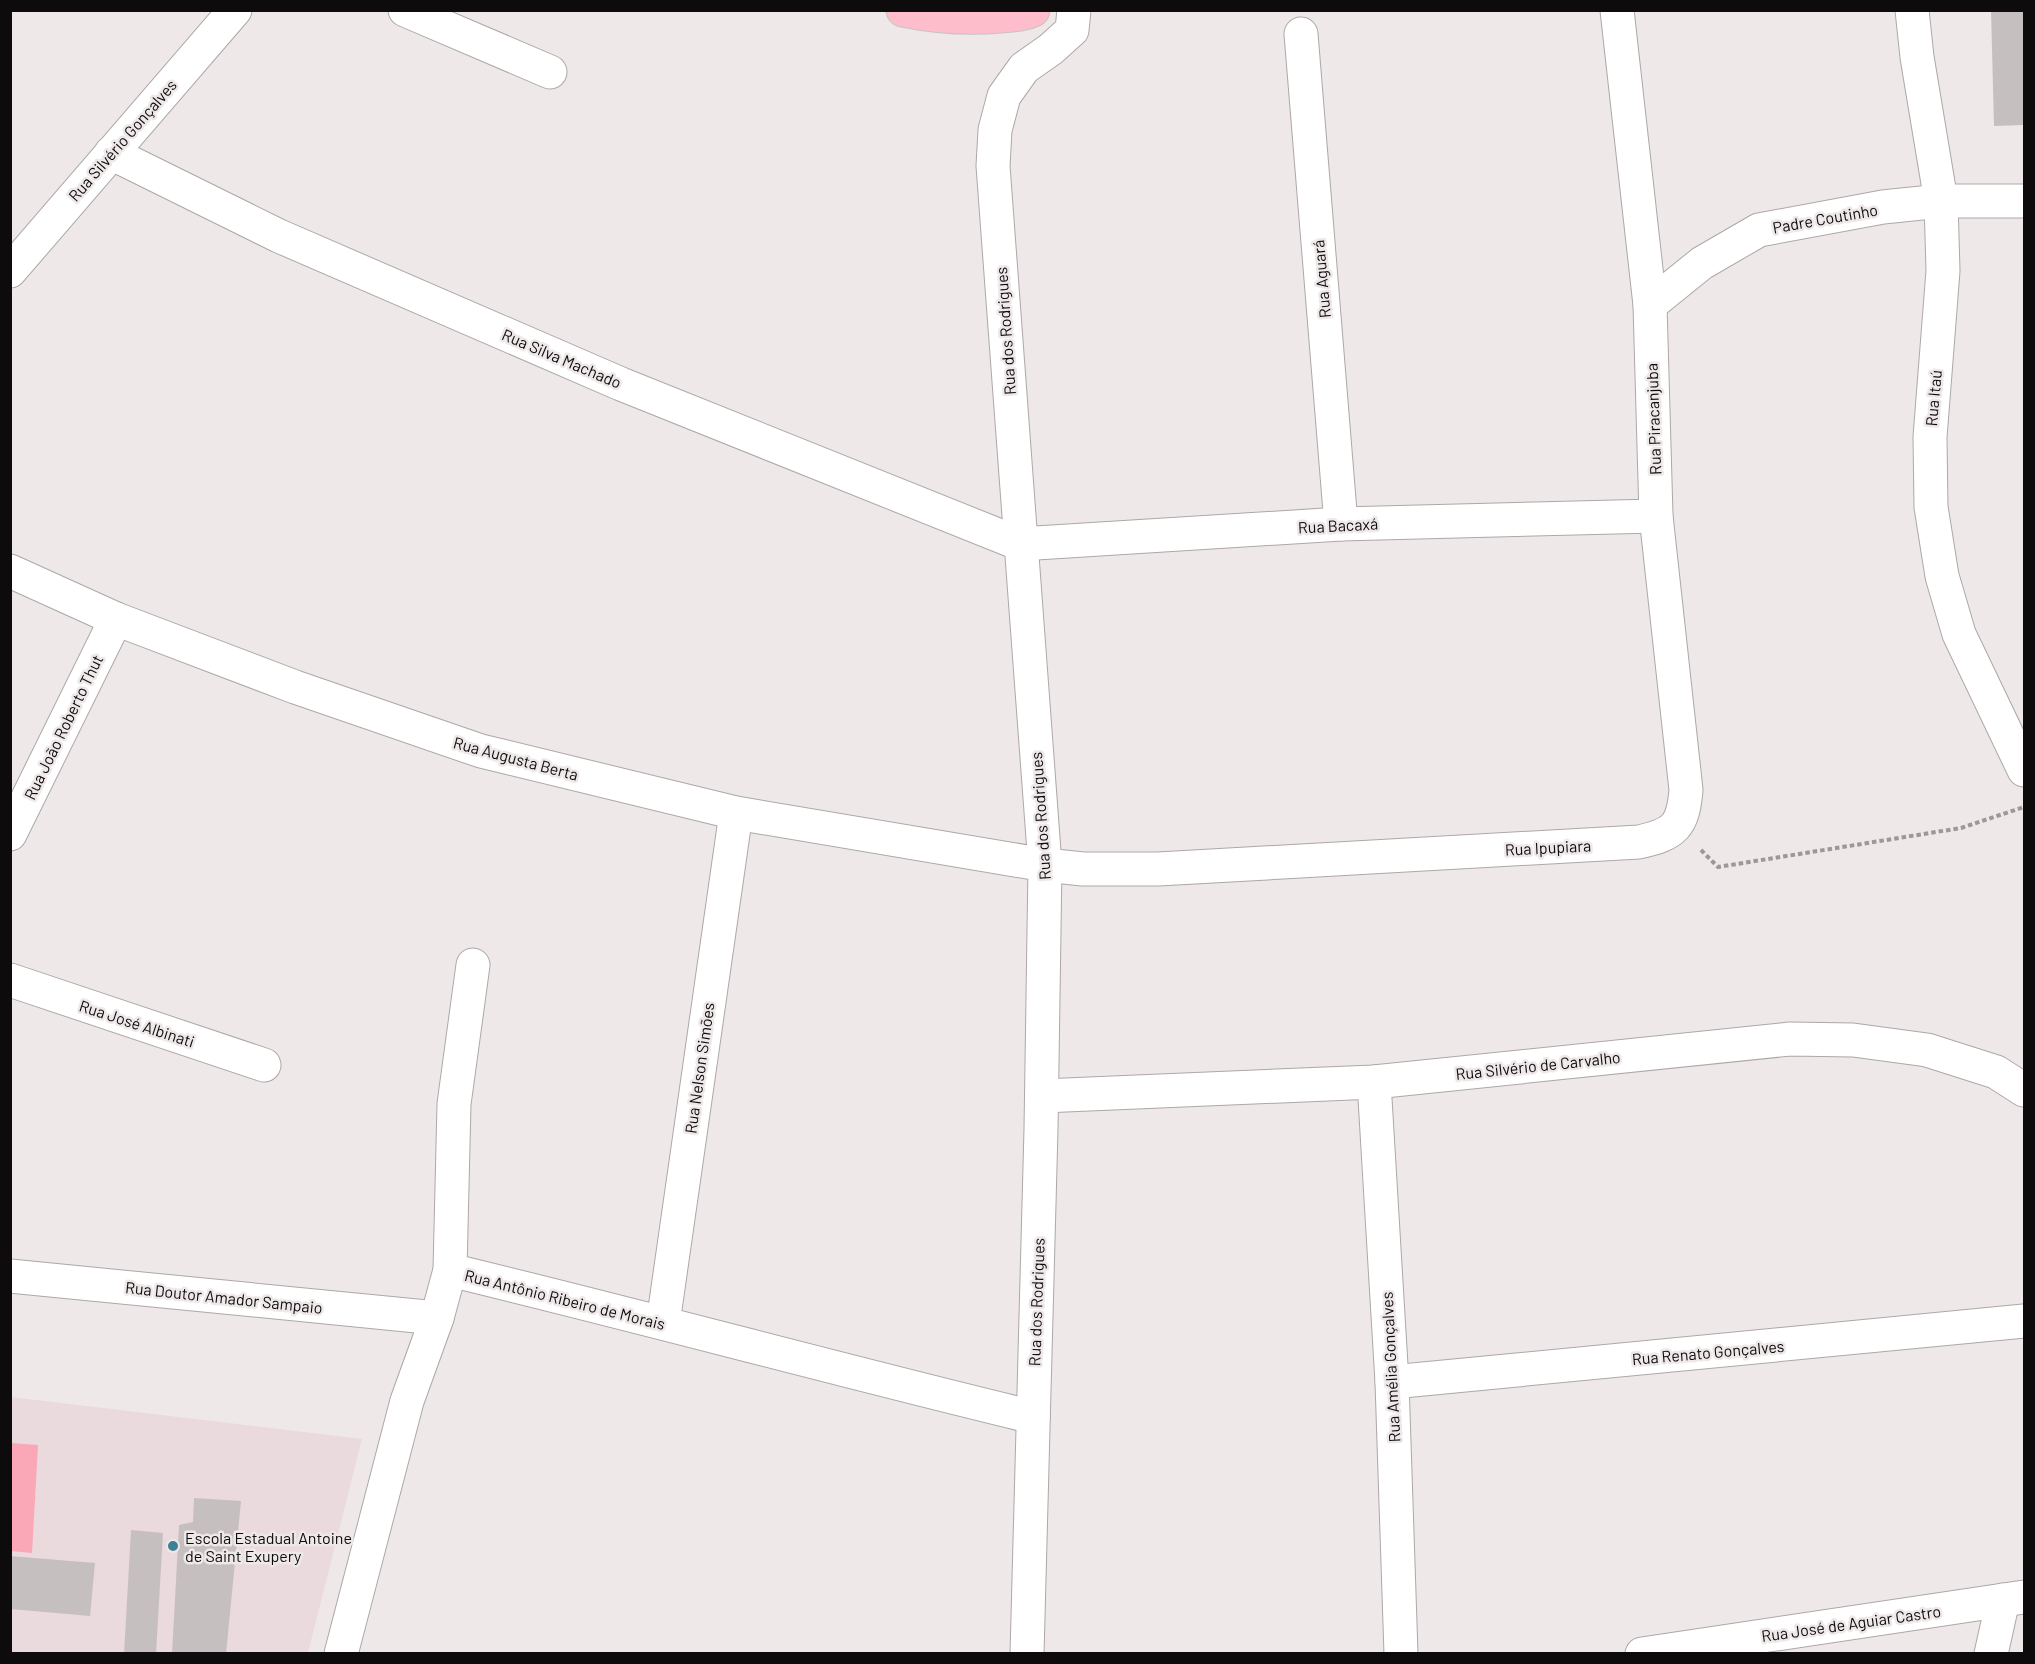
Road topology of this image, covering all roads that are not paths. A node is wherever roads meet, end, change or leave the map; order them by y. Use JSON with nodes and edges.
{"nodes":[{"id":1,"x":235,"y":10,"type":"edge"},
{"id":2,"x":405,"y":10,"type":"edge"},
{"id":3,"x":903,"y":10,"type":"edge"},
{"id":4,"x":1074,"y":10,"type":"edge"},
{"id":5,"x":1617,"y":10,"type":"edge"},
{"id":6,"x":1912,"y":10,"type":"edge"},
{"id":7,"x":1028,"y":12,"type":"edge"},
{"id":8,"x":1301,"y":34,"type":"dead end"},
{"id":9,"x":550,"y":72,"type":"dead end"},
{"id":10,"x":111,"y":153,"type":"junction"},
{"id":11,"x":1941,"y":201,"type":"junction"},
{"id":12,"x":2025,"y":201,"type":"edge"},
{"id":13,"x":10,"y":271,"type":"edge"},
{"id":14,"x":1650,"y":305,"type":"junction"},
{"id":15,"x":1656,"y":516,"type":"junction"},
{"id":16,"x":1341,"y":524,"type":"junction"},
{"id":17,"x":1020,"y":544,"type":"junction"},
{"id":18,"x":10,"y":571,"type":"edge"},
{"id":19,"x":116,"y":619,"type":"junction"},
{"id":20,"x":2025,"y":770,"type":"edge"},
{"id":21,"x":736,"y":813,"type":"junction"},
{"id":22,"x":1676,"y":827,"type":"joint"},
{"id":23,"x":10,"y":834,"type":"edge"},
{"id":24,"x":1045,"y":866,"type":"junction"},
{"id":25,"x":473,"y":965,"type":"dead end"},
{"id":26,"x":10,"y":980,"type":"edge"},
{"id":27,"x":264,"y":1065,"type":"dead end"},
{"id":28,"x":1374,"y":1082,"type":"junction"},
{"id":29,"x":2025,"y":1090,"type":"edge"},
{"id":30,"x":1042,"y":1096,"type":"junction"},
{"id":31,"x":450,"y":1270,"type":"junction"},
{"id":32,"x":10,"y":1276,"type":"edge"},
{"id":33,"x":437,"y":1318,"type":"junction"},
{"id":34,"x":2025,"y":1322,"type":"edge"},
{"id":35,"x":663,"y":1323,"type":"junction"},
{"id":36,"x":1392,"y":1382,"type":"junction"},
{"id":37,"x":1033,"y":1418,"type":"junction"},
{"id":38,"x":2014,"y":1598,"type":"edge"},
{"id":39,"x":1707,"y":1649,"type":"edge"},
{"id":40,"x":341,"y":1653,"type":"edge"},
{"id":41,"x":1027,"y":1653,"type":"edge"},
{"id":42,"x":1401,"y":1653,"type":"edge"},
{"id":43,"x":1642,"y":1653,"type":"edge"},
{"id":44,"x":1991,"y":1653,"type":"edge"}],
"edges":[{"from":1,"to":10,"type":"street","name":"Rua Silvério Gonçalves"},
{"from":2,"to":9,"type":"street"},
{"from":3,"to":7,"type":"main road"},
{"from":4,"to":17,"type":"street","name":"Rua dos Rodrigues"},
{"from":5,"to":14,"type":"street","name":"Rua Piracanjuba"},
{"from":6,"to":11,"type":"street","name":"Rua Itaú"},
{"from":8,"to":16,"type":"street","name":"Rua Aguará"},
{"from":10,"to":13,"type":"street","name":"Rua Silvério Gonçalves"},
{"from":10,"to":17,"type":"street","name":"Rua Silva Machado"},
{"from":11,"to":12,"type":"street","name":"Padre Coutinho"},
{"from":11,"to":14,"type":"street","name":"Padre Coutinho"},
{"from":11,"to":20,"type":"street","name":"Rua Itaú"},
{"from":14,"to":15,"type":"street","name":"Rua Piracanjuba"},
{"from":15,"to":16,"type":"street","name":"Rua Bacaxá"},
{"from":15,"to":22,"type":"street","name":"Rua Piracanjuba"},
{"from":16,"to":17,"type":"street","name":"Rua Bacaxá"},
{"from":17,"to":24,"type":"street","name":"Rua dos Rodrigues"},
{"from":18,"to":19,"type":"street","name":"Rua Augusta Berta"},
{"from":19,"to":21,"type":"street","name":"Rua Augusta Berta"},
{"from":19,"to":23,"type":"street","name":"Rua João Roberto Thut"},
{"from":21,"to":24,"type":"street","name":"Rua Augusta Berta"},
{"from":21,"to":35,"type":"street","name":"Rua Nelson Simões"},
{"from":22,"to":24,"type":"street","name":"Rua Ipupiara"},
{"from":24,"to":30,"type":"street","name":"Rua dos Rodrigues"},
{"from":25,"to":31,"type":"street"},
{"from":26,"to":27,"type":"street","name":"Rua José Albinati"},
{"from":28,"to":29,"type":"street","name":"Rua Silvério de Carvalho"},
{"from":28,"to":30,"type":"street","name":"Rua Silvério de Carvalho"},
{"from":28,"to":36,"type":"street","name":"Rua Amélia Gonçalves"},
{"from":30,"to":37,"type":"street","name":"Rua dos Rodrigues"},
{"from":31,"to":33,"type":"street","name":"Rua Antônio Ribeiro de Morais"},
{"from":31,"to":35,"type":"street","name":"Rua Antônio Ribeiro de Morais"},
{"from":32,"to":33,"type":"street","name":"Rua Doutor Amador Sampaio"},
{"from":33,"to":40,"type":"street","name":"Rua Antônio Ribeiro de Morais"},
{"from":34,"to":36,"type":"street","name":"Rua Renato Gonçalves"},
{"from":35,"to":37,"type":"street","name":"Rua Antônio Ribeiro de Morais"},
{"from":36,"to":42,"type":"street","name":"Rua Amélia Gonçalves"},
{"from":37,"to":41,"type":"street","name":"Rua dos Rodrigues"},
{"from":38,"to":39,"type":"street","name":"Rua José de Aguiar Castro"},
{"from":38,"to":44,"type":"street"},
{"from":39,"to":43,"type":"street","name":"Rua José de Aguiar Castro"}]}
